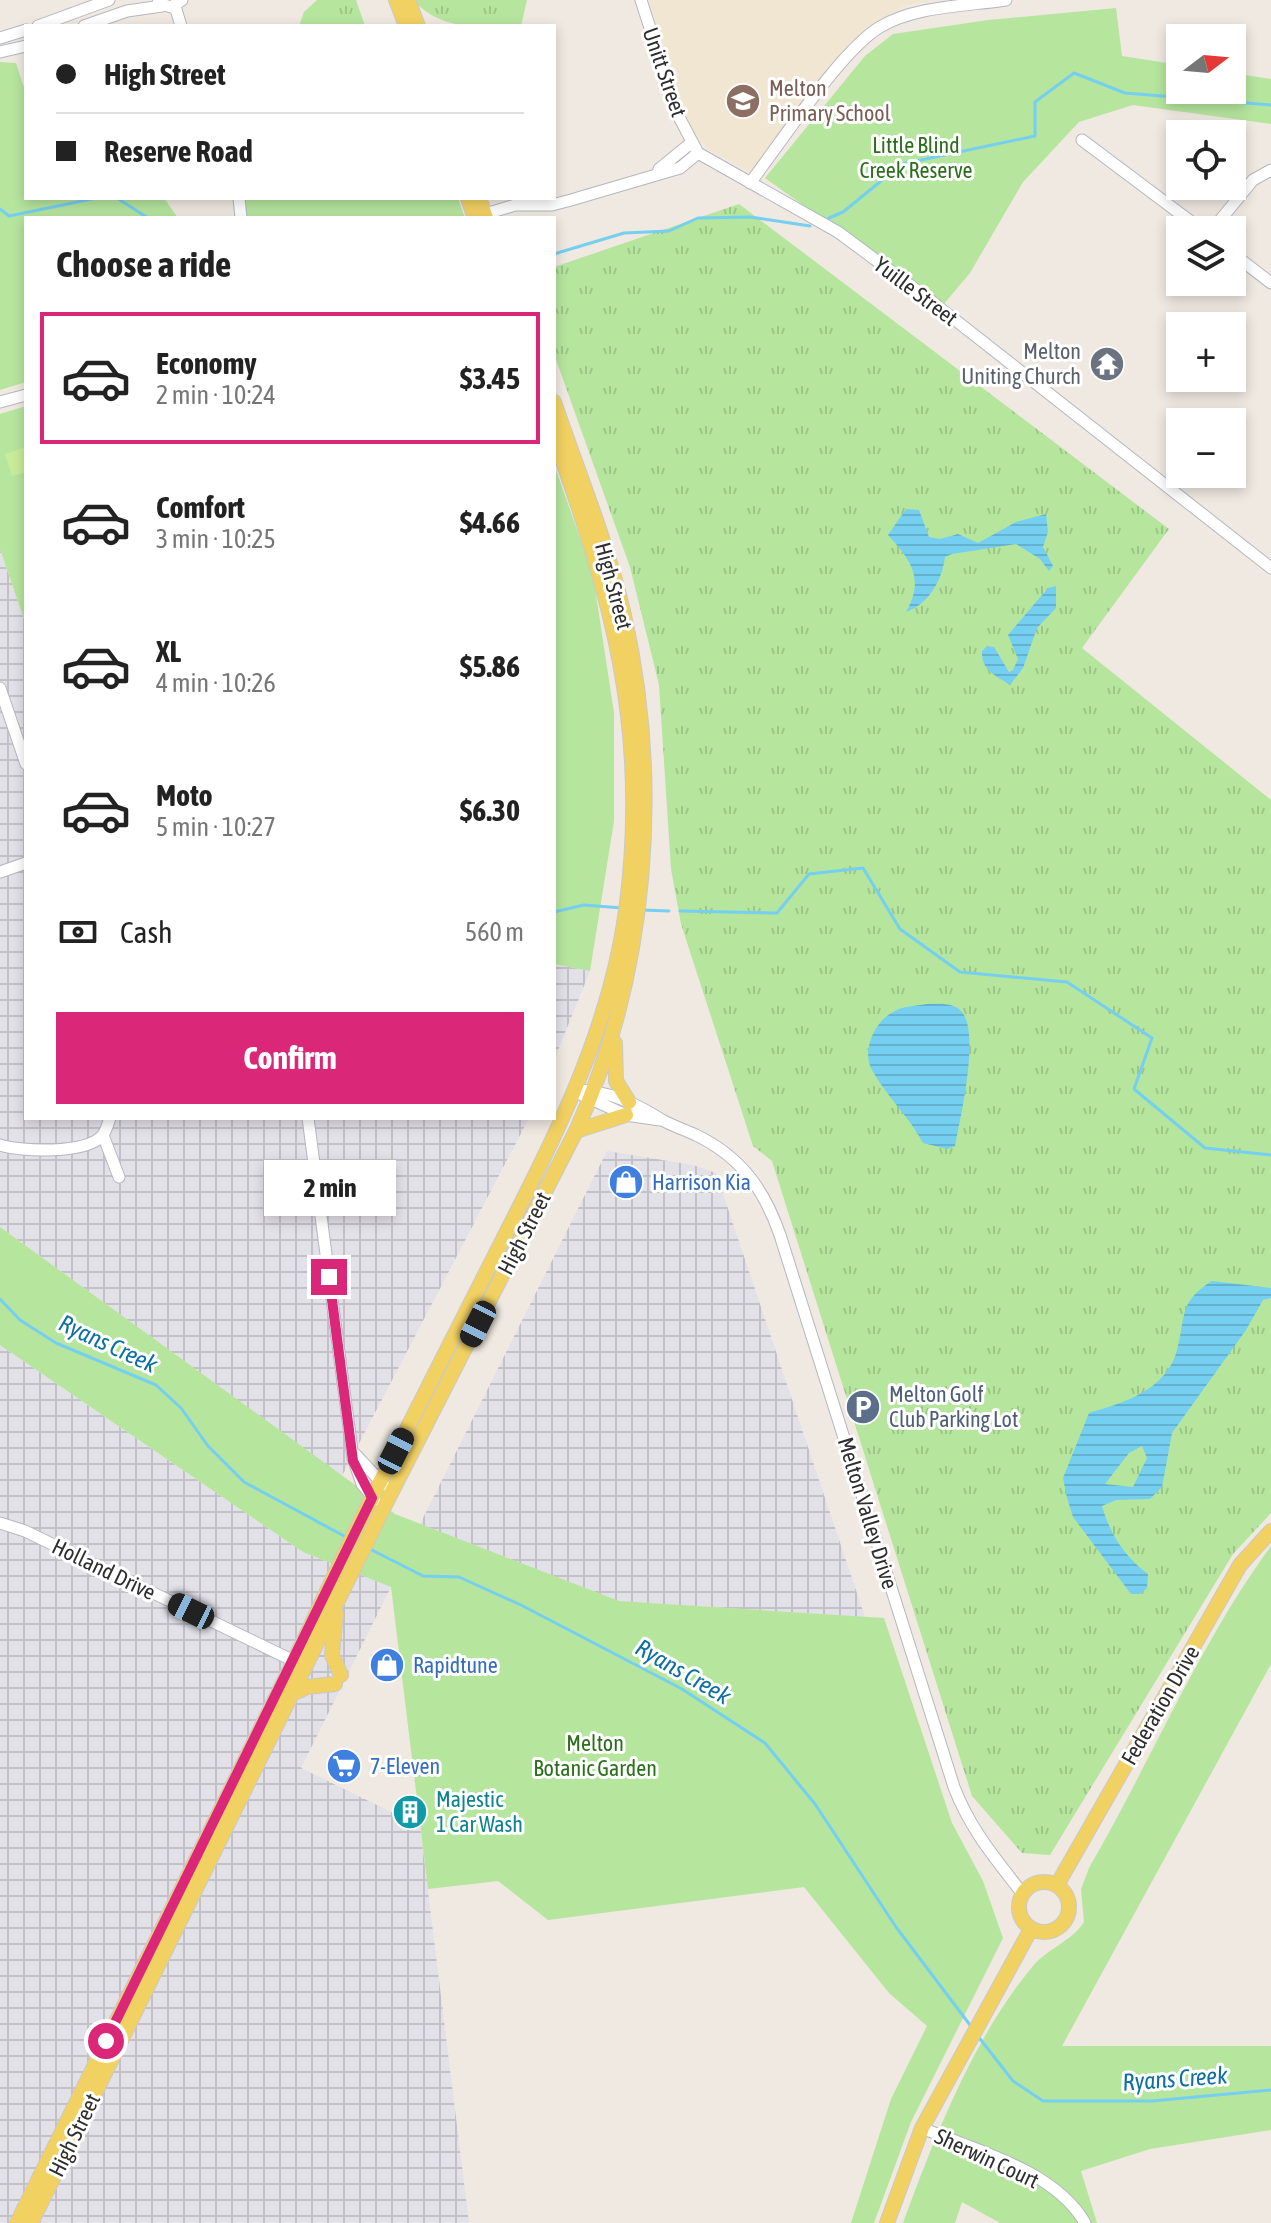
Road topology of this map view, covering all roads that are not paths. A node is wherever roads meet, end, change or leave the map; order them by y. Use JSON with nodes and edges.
{"nodes":[{"id":1,"x":109,"y":0,"type":"edge"},
{"id":2,"x":396,"y":0,"type":"edge"},
{"id":3,"x":408,"y":0,"type":"edge"},
{"id":4,"x":641,"y":0,"type":"edge"},
{"id":5,"x":1006,"y":0,"type":"edge"},
{"id":6,"x":169,"y":3,"type":"edge"},
{"id":7,"x":43,"y":24,"type":"edge"},
{"id":8,"x":90,"y":24,"type":"edge"},
{"id":9,"x":180,"y":24,"type":"edge"},
{"id":10,"x":405,"y":24,"type":"edge"},
{"id":11,"x":417,"y":24,"type":"edge"},
{"id":12,"x":24,"y":31,"type":"edge"},
{"id":13,"x":0,"y":38,"type":"edge"},
{"id":14,"x":24,"y":46,"type":"edge"},
{"id":15,"x":0,"y":52,"type":"edge"},
{"id":16,"x":1082,"y":140,"type":"dead end"},
{"id":17,"x":694,"y":148,"type":"junction"},
{"id":18,"x":1271,"y":170,"type":"edge"},
{"id":19,"x":750,"y":183,"type":"junction"},
{"id":20,"x":484,"y":216,"type":"edge"},
{"id":21,"x":1183,"y":216,"type":"edge"},
{"id":22,"x":1223,"y":216,"type":"edge"},
{"id":23,"x":1246,"y":264,"type":"edge"},
{"id":24,"x":1271,"y":283,"type":"edge"},
{"id":25,"x":24,"y":396,"type":"edge"},
{"id":26,"x":0,"y":402,"type":"edge"},
{"id":27,"x":556,"y":408,"type":"edge"},
{"id":28,"x":556,"y":442,"type":"edge"},
{"id":29,"x":1271,"y":568,"type":"edge"},
{"id":30,"x":0,"y":688,"type":"edge"},
{"id":31,"x":24,"y":758,"type":"edge"},
{"id":32,"x":24,"y":864,"type":"edge"},
{"id":33,"x":0,"y":872,"type":"edge"},
{"id":34,"x":634,"y":891,"type":"junction"},
{"id":35,"x":630,"y":916,"type":"junction"},
{"id":36,"x":623,"y":987,"type":"junction"},
{"id":37,"x":576,"y":1090,"type":"junction"},
{"id":38,"x":592,"y":1096,"type":"junction"},
{"id":39,"x":628,"y":1108,"type":"junction"},
{"id":40,"x":109,"y":1120,"type":"edge"},
{"id":41,"x":308,"y":1120,"type":"edge"},
{"id":42,"x":576,"y":1131,"type":"junction"},
{"id":43,"x":103,"y":1135,"type":"junction"},
{"id":44,"x":0,"y":1145,"type":"edge"},
{"id":45,"x":119,"y":1177,"type":"dead end"},
{"id":46,"x":352,"y":1450,"type":"junction"},
{"id":47,"x":380,"y":1483,"type":"junction"},
{"id":48,"x":393,"y":1492,"type":"junction"},
{"id":49,"x":378,"y":1502,"type":"junction"},
{"id":50,"x":0,"y":1523,"type":"edge"},
{"id":51,"x":1271,"y":1531,"type":"edge"},
{"id":52,"x":359,"y":1541,"type":"junction"},
{"id":53,"x":337,"y":1602,"type":"junction"},
{"id":54,"x":300,"y":1664,"type":"junction"},
{"id":55,"x":292,"y":1694,"type":"junction"},
{"id":56,"x":1057,"y":1885,"type":"junction"},
{"id":57,"x":1022,"y":1893,"type":"junction"},
{"id":58,"x":1031,"y":1929,"type":"junction"},
{"id":59,"x":922,"y":2128,"type":"junction"},
{"id":60,"x":17,"y":2223,"type":"edge"},
{"id":61,"x":31,"y":2223,"type":"edge"},
{"id":62,"x":887,"y":2223,"type":"edge"},
{"id":63,"x":1085,"y":2223,"type":"edge"}],
"edges":[{"from":1,"to":7,"type":"street"},
{"from":2,"to":10,"type":"main road"},
{"from":3,"to":11,"type":"main road"},
{"from":4,"to":17,"type":"street","name":"Unitt Street"},
{"from":5,"to":19,"type":"street"},
{"from":6,"to":8,"type":"street"},
{"from":6,"to":9,"type":"street"},
{"from":12,"to":13,"type":"street"},
{"from":14,"to":15,"type":"street"},
{"from":16,"to":21,"type":"street"},
{"from":17,"to":19,"type":"street","name":"Yuille Street"},
{"from":17,"to":20,"type":"street"},
{"from":18,"to":22,"type":"street"},
{"from":19,"to":29,"type":"street","name":"Yuille Street"},
{"from":23,"to":24,"type":"street"},
{"from":25,"to":26,"type":"street"},
{"from":27,"to":34,"type":"main road","name":"High Street"},
{"from":28,"to":34,"type":"main road","name":"High Street"},
{"from":30,"to":31,"type":"street"},
{"from":32,"to":33,"type":"street"},
{"from":34,"to":35,"type":"main road","name":"High Street"},
{"from":35,"to":36,"type":"main road","name":"High Street"},
{"from":35,"to":37,"type":"main road","name":"High Street"},
{"from":36,"to":38,"type":"main road","name":"High Street"},
{"from":36,"to":39,"type":"main road"},
{"from":37,"to":38,"type":"street","name":"Melton Valley Drive"},
{"from":37,"to":47,"type":"main road","name":"High Street"},
{"from":38,"to":39,"type":"street","name":"Melton Valley Drive"},
{"from":38,"to":42,"type":"main road","name":"High Street"},
{"from":39,"to":42,"type":"main road"},
{"from":39,"to":57,"type":"street","name":"Melton Valley Drive"},
{"from":40,"to":43,"type":"street"},
{"from":41,"to":46,"type":"street"},
{"from":42,"to":48,"type":"main road","name":"High Street"},
{"from":43,"to":44,"type":"street"},
{"from":43,"to":45,"type":"street"},
{"from":46,"to":47,"type":"street"},
{"from":46,"to":49,"type":"street"},
{"from":47,"to":48,"type":"street"},
{"from":47,"to":49,"type":"main road","name":"High Street"},
{"from":48,"to":49,"type":"main road","name":"High Street"},
{"from":49,"to":52,"type":"main road","name":"High Street"},
{"from":50,"to":54,"type":"street","name":"Holland Drive"},
{"from":51,"to":56,"type":"main road","name":"Federation Drive"},
{"from":52,"to":53,"type":"main road","name":"High Street"},
{"from":52,"to":54,"type":"main road","name":"High Street"},
{"from":53,"to":54,"type":"main road","name":"High Street"},
{"from":53,"to":55,"type":"main road"},
{"from":54,"to":55,"type":"main road","name":"High Street"},
{"from":54,"to":60,"type":"main road","name":"High Street"},
{"from":55,"to":61,"type":"main road","name":"High Street"},
{"from":56,"to":57,"type":"main road"},
{"from":56,"to":58,"type":"main road"},
{"from":57,"to":58,"type":"main road"},
{"from":58,"to":59,"type":"main road"},
{"from":59,"to":62,"type":"main road"},
{"from":59,"to":63,"type":"street","name":"Sherwin Court"}]}
